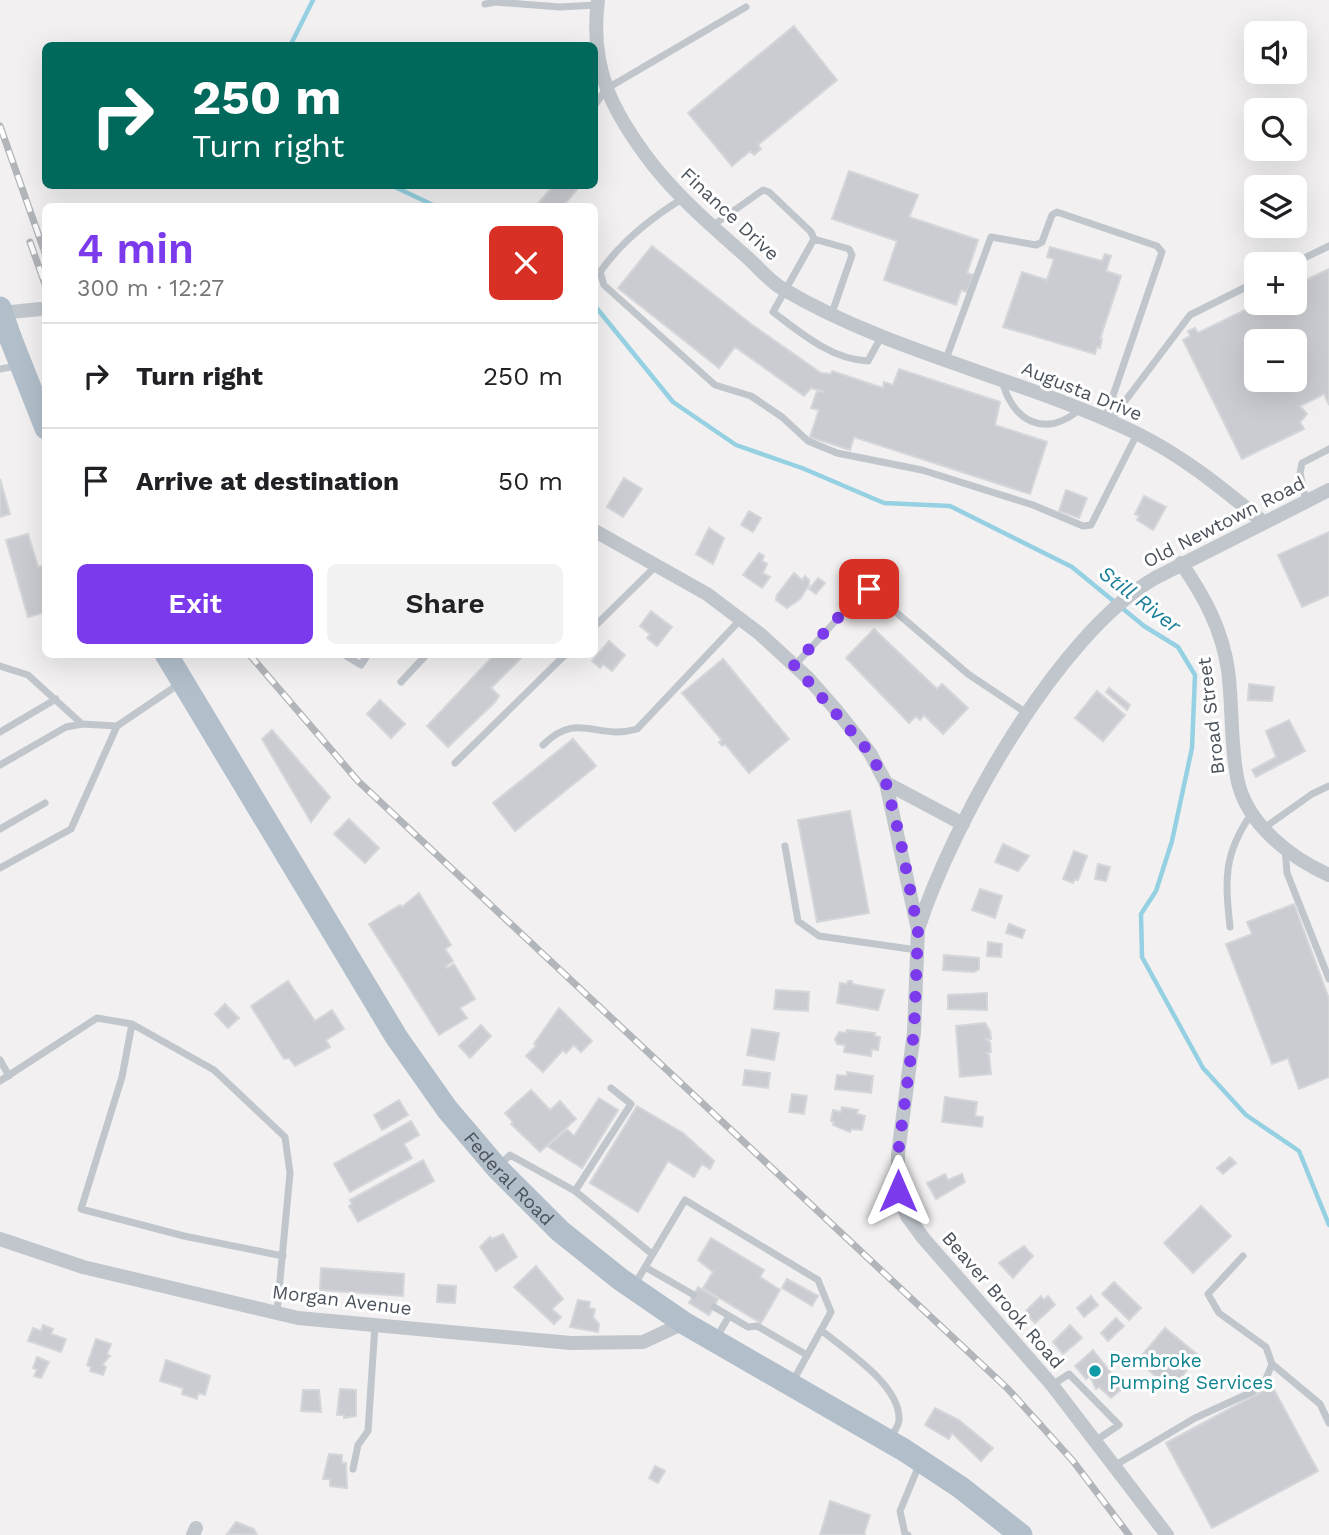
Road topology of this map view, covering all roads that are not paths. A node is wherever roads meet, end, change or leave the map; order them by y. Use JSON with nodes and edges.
{"nodes":[{"id":1,"x":598,"y":2,"type":"edge"},
{"id":2,"x":485,"y":4,"type":"dead end"},
{"id":3,"x":746,"y":7,"type":"dead end"},
{"id":4,"x":606,"y":89,"type":"junction"},
{"id":5,"x":598,"y":101,"type":"edge"},
{"id":6,"x":682,"y":199,"type":"junction"},
{"id":7,"x":712,"y":226,"type":"junction"},
{"id":8,"x":814,"y":239,"type":"junction"},
{"id":9,"x":1329,"y":246,"type":"edge"},
{"id":10,"x":1307,"y":257,"type":"edge"},
{"id":11,"x":1244,"y":288,"type":"edge"},
{"id":12,"x":787,"y":290,"type":"junction"},
{"id":13,"x":41,"y":309,"type":"dead end"},
{"id":14,"x":0,"y":310,"type":"edge"},
{"id":15,"x":832,"y":313,"type":"junction"},
{"id":16,"x":875,"y":334,"type":"junction"},
{"id":17,"x":946,"y":359,"type":"junction"},
{"id":18,"x":10,"y":367,"type":"edge"},
{"id":19,"x":1002,"y":379,"type":"junction"},
{"id":20,"x":1080,"y":409,"type":"junction"},
{"id":21,"x":1107,"y":420,"type":"junction"},
{"id":22,"x":42,"y":421,"type":"edge"},
{"id":23,"x":1137,"y":434,"type":"junction"},
{"id":24,"x":1329,"y":449,"type":"edge"},
{"id":25,"x":1329,"y":490,"type":"edge"},
{"id":26,"x":1306,"y":501,"type":"junction"},
{"id":27,"x":1262,"y":521,"type":"junction"},
{"id":28,"x":598,"y":532,"type":"edge"},
{"id":29,"x":1181,"y":563,"type":"junction"},
{"id":30,"x":657,"y":565,"type":"junction"},
{"id":31,"x":742,"y":618,"type":"junction"},
{"id":32,"x":598,"y":623,"type":"edge"},
{"id":33,"x":168,"y":658,"type":"edge"},
{"id":34,"x":349,"y":658,"type":"edge"},
{"id":35,"x":366,"y":658,"type":"edge"},
{"id":36,"x":423,"y":658,"type":"edge"},
{"id":37,"x":562,"y":658,"type":"edge"},
{"id":38,"x":794,"y":665,"type":"junction"},
{"id":39,"x":0,"y":666,"type":"edge"},
{"id":40,"x":182,"y":682,"type":"junction"},
{"id":41,"x":401,"y":682,"type":"dead end"},
{"id":42,"x":56,"y":699,"type":"junction"},
{"id":43,"x":1028,"y":714,"type":"junction"},
{"id":44,"x":82,"y":724,"type":"junction"},
{"id":45,"x":117,"y":726,"type":"junction"},
{"id":46,"x":0,"y":732,"type":"edge"},
{"id":47,"x":543,"y":745,"type":"dead end"},
{"id":48,"x":455,"y":763,"type":"dead end"},
{"id":49,"x":0,"y":765,"type":"edge"},
{"id":50,"x":886,"y":783,"type":"junction"},
{"id":51,"x":1329,"y":786,"type":"edge"},
{"id":52,"x":45,"y":803,"type":"dead end"},
{"id":53,"x":1252,"y":813,"type":"junction"},
{"id":54,"x":962,"y":824,"type":"junction"},
{"id":55,"x":1264,"y":828,"type":"junction"},
{"id":56,"x":0,"y":829,"type":"edge"},
{"id":57,"x":785,"y":846,"type":"dead end"},
{"id":58,"x":1285,"y":848,"type":"junction"},
{"id":59,"x":0,"y":868,"type":"edge"},
{"id":60,"x":1329,"y":875,"type":"edge"},
{"id":61,"x":1230,"y":927,"type":"dead end"},
{"id":62,"x":918,"y":930,"type":"junction"},
{"id":63,"x":917,"y":950,"type":"junction"},
{"id":64,"x":1329,"y":979,"type":"edge"},
{"id":65,"x":132,"y":1024,"type":"junction"},
{"id":66,"x":0,"y":1060,"type":"edge"},
{"id":67,"x":9,"y":1076,"type":"junction"},
{"id":68,"x":0,"y":1081,"type":"edge"},
{"id":69,"x":611,"y":1088,"type":"dead end"},
{"id":70,"x":497,"y":1168,"type":"junction"},
{"id":71,"x":575,"y":1191,"type":"junction"},
{"id":72,"x":0,"y":1239,"type":"edge"},
{"id":73,"x":652,"y":1254,"type":"junction"},
{"id":74,"x":1243,"y":1255,"type":"dead end"},
{"id":75,"x":283,"y":1256,"type":"junction"},
{"id":76,"x":645,"y":1266,"type":"junction"},
{"id":77,"x":632,"y":1288,"type":"junction"},
{"id":78,"x":694,"y":1295,"type":"dead end"},
{"id":79,"x":714,"y":1307,"type":"dead end"},
{"id":80,"x":276,"y":1313,"type":"junction"},
{"id":81,"x":729,"y":1316,"type":"junction"},
{"id":82,"x":684,"y":1323,"type":"junction"},
{"id":83,"x":375,"y":1325,"type":"junction"},
{"id":84,"x":821,"y":1330,"type":"junction"},
{"id":85,"x":715,"y":1340,"type":"junction"},
{"id":86,"x":807,"y":1355,"type":"junction"},
{"id":87,"x":1272,"y":1364,"type":"junction"},
{"id":88,"x":792,"y":1385,"type":"junction"},
{"id":89,"x":1052,"y":1385,"type":"junction"},
{"id":90,"x":1329,"y":1423,"type":"edge"},
{"id":91,"x":889,"y":1441,"type":"junction"},
{"id":92,"x":1095,"y":1441,"type":"junction"},
{"id":93,"x":920,"y":1461,"type":"junction"},
{"id":94,"x":1114,"y":1466,"type":"junction"},
{"id":95,"x":353,"y":1469,"type":"dead end"},
{"id":96,"x":908,"y":1535,"type":"edge"},
{"id":97,"x":1021,"y":1535,"type":"edge"},
{"id":98,"x":1167,"y":1535,"type":"edge"}],
"edges":[{"from":1,"to":2,"type":"lane"},
{"from":1,"to":4,"type":"street","name":"Finance Drive"},
{"from":3,"to":4,"type":"lane"},
{"from":4,"to":5,"type":"lane"},
{"from":4,"to":6,"type":"street","name":"Finance Drive"},
{"from":6,"to":7,"type":"street","name":"Finance Drive"},
{"from":6,"to":23,"type":"lane"},
{"from":7,"to":8,"type":"lane"},
{"from":7,"to":12,"type":"street","name":"Finance Drive"},
{"from":8,"to":12,"type":"lane"},
{"from":8,"to":15,"type":"lane"},
{"from":9,"to":10,"type":"lane"},
{"from":11,"to":21,"type":"lane"},
{"from":12,"to":15,"type":"street","name":"Finance Drive"},
{"from":12,"to":16,"type":"lane"},
{"from":13,"to":14,"type":"street"},
{"from":14,"to":18,"type":"main road","bridge":true},
{"from":15,"to":16,"type":"street","name":"Finance Drive"},
{"from":16,"to":17,"type":"street","name":"Augusta Drive"},
{"from":17,"to":19,"type":"street","name":"Augusta Drive"},
{"from":17,"to":21,"type":"lane"},
{"from":18,"to":22,"type":"main road"},
{"from":19,"to":20,"type":"street","name":"Augusta Drive"},
{"from":19,"to":20,"type":"lane"},
{"from":20,"to":21,"type":"street","name":"Augusta Drive"},
{"from":21,"to":23,"type":"street","name":"Augusta Drive"},
{"from":23,"to":27,"type":"street","name":"Augusta Drive"},
{"from":24,"to":26,"type":"lane"},
{"from":25,"to":26,"type":"street","name":"Old Newtown Road"},
{"from":26,"to":27,"type":"street","name":"Old Newtown Road"},
{"from":27,"to":29,"type":"street","name":"Old Newtown Road"},
{"from":28,"to":30,"type":"street","name":"Beaver Brook Road"},
{"from":29,"to":43,"type":"street","name":"Old Newtown Road"},
{"from":29,"to":53,"type":"street","name":"Broad Street"},
{"from":30,"to":31,"type":"street","name":"Beaver Brook Road"},
{"from":30,"to":32,"type":"lane"},
{"from":31,"to":38,"type":"street","name":"Beaver Brook Road"},
{"from":31,"to":47,"type":"lane"},
{"from":33,"to":40,"type":"main road","name":"Federal Road"},
{"from":34,"to":35,"type":"lane"},
{"from":36,"to":41,"type":"lane"},
{"from":37,"to":48,"type":"lane"},
{"from":38,"to":43,"type":"lane"},
{"from":38,"to":50,"type":"street","name":"Beaver Brook Road"},
{"from":39,"to":42,"type":"lane"},
{"from":40,"to":45,"type":"lane"},
{"from":40,"to":70,"type":"main road","name":"Federal Road"},
{"from":42,"to":44,"type":"lane"},
{"from":42,"to":46,"type":"lane"},
{"from":43,"to":54,"type":"street","name":"Old Newtown Road"},
{"from":44,"to":45,"type":"lane"},
{"from":44,"to":49,"type":"lane"},
{"from":45,"to":59,"type":"lane"},
{"from":50,"to":54,"type":"street"},
{"from":50,"to":62,"type":"street","name":"Beaver Brook Road"},
{"from":51,"to":55,"type":"lane"},
{"from":52,"to":56,"type":"lane"},
{"from":53,"to":55,"type":"street","name":"Broad Street"},
{"from":53,"to":61,"type":"lane"},
{"from":54,"to":62,"type":"street","name":"Old Newtown Road"},
{"from":55,"to":58,"type":"street","name":"Broad Street"},
{"from":57,"to":63,"type":"lane"},
{"from":58,"to":60,"type":"street","name":"Broad Street"},
{"from":58,"to":64,"type":"lane"},
{"from":62,"to":63,"type":"street","name":"Beaver Brook Road"},
{"from":63,"to":89,"type":"street","name":"Beaver Brook Road"},
{"from":65,"to":67,"type":"lane"},
{"from":65,"to":75,"type":"lane"},
{"from":65,"to":75,"type":"lane"},
{"from":66,"to":67,"type":"lane"},
{"from":67,"to":68,"type":"lane"},
{"from":69,"to":71,"type":"lane"},
{"from":70,"to":71,"type":"lane"},
{"from":70,"to":77,"type":"main road","name":"Federal Road"},
{"from":71,"to":73,"type":"lane"},
{"from":72,"to":80,"type":"street","name":"Morgan Avenue"},
{"from":73,"to":76,"type":"lane"},
{"from":73,"to":84,"type":"lane"},
{"from":74,"to":87,"type":"lane"},
{"from":75,"to":80,"type":"lane"},
{"from":76,"to":77,"type":"lane"},
{"from":76,"to":78,"type":"lane"},
{"from":77,"to":82,"type":"main road","name":"Federal Road"},
{"from":79,"to":81,"type":"lane"},
{"from":80,"to":83,"type":"street","name":"Morgan Avenue"},
{"from":81,"to":85,"type":"lane"},
{"from":81,"to":86,"type":"lane"},
{"from":82,"to":83,"type":"street","name":"Morgan Avenue"},
{"from":82,"to":85,"type":"main road","name":"Federal Road"},
{"from":83,"to":95,"type":"lane"},
{"from":84,"to":86,"type":"lane"},
{"from":84,"to":91,"type":"lane"},
{"from":85,"to":88,"type":"main road","name":"Federal Road"},
{"from":86,"to":88,"type":"lane"},
{"from":87,"to":90,"type":"lane"},
{"from":87,"to":94,"type":"lane"},
{"from":88,"to":91,"type":"main road","name":"Federal Road"},
{"from":89,"to":92,"type":"street","name":"Beaver Brook Road"},
{"from":89,"to":92,"type":"lane"},
{"from":91,"to":93,"type":"main road","name":"Federal Road"},
{"from":92,"to":94,"type":"street","name":"Beaver Brook Road"},
{"from":93,"to":96,"type":"lane"},
{"from":93,"to":97,"type":"main road","name":"Federal Road"},
{"from":94,"to":98,"type":"street","name":"Beaver Brook Road"}]}
